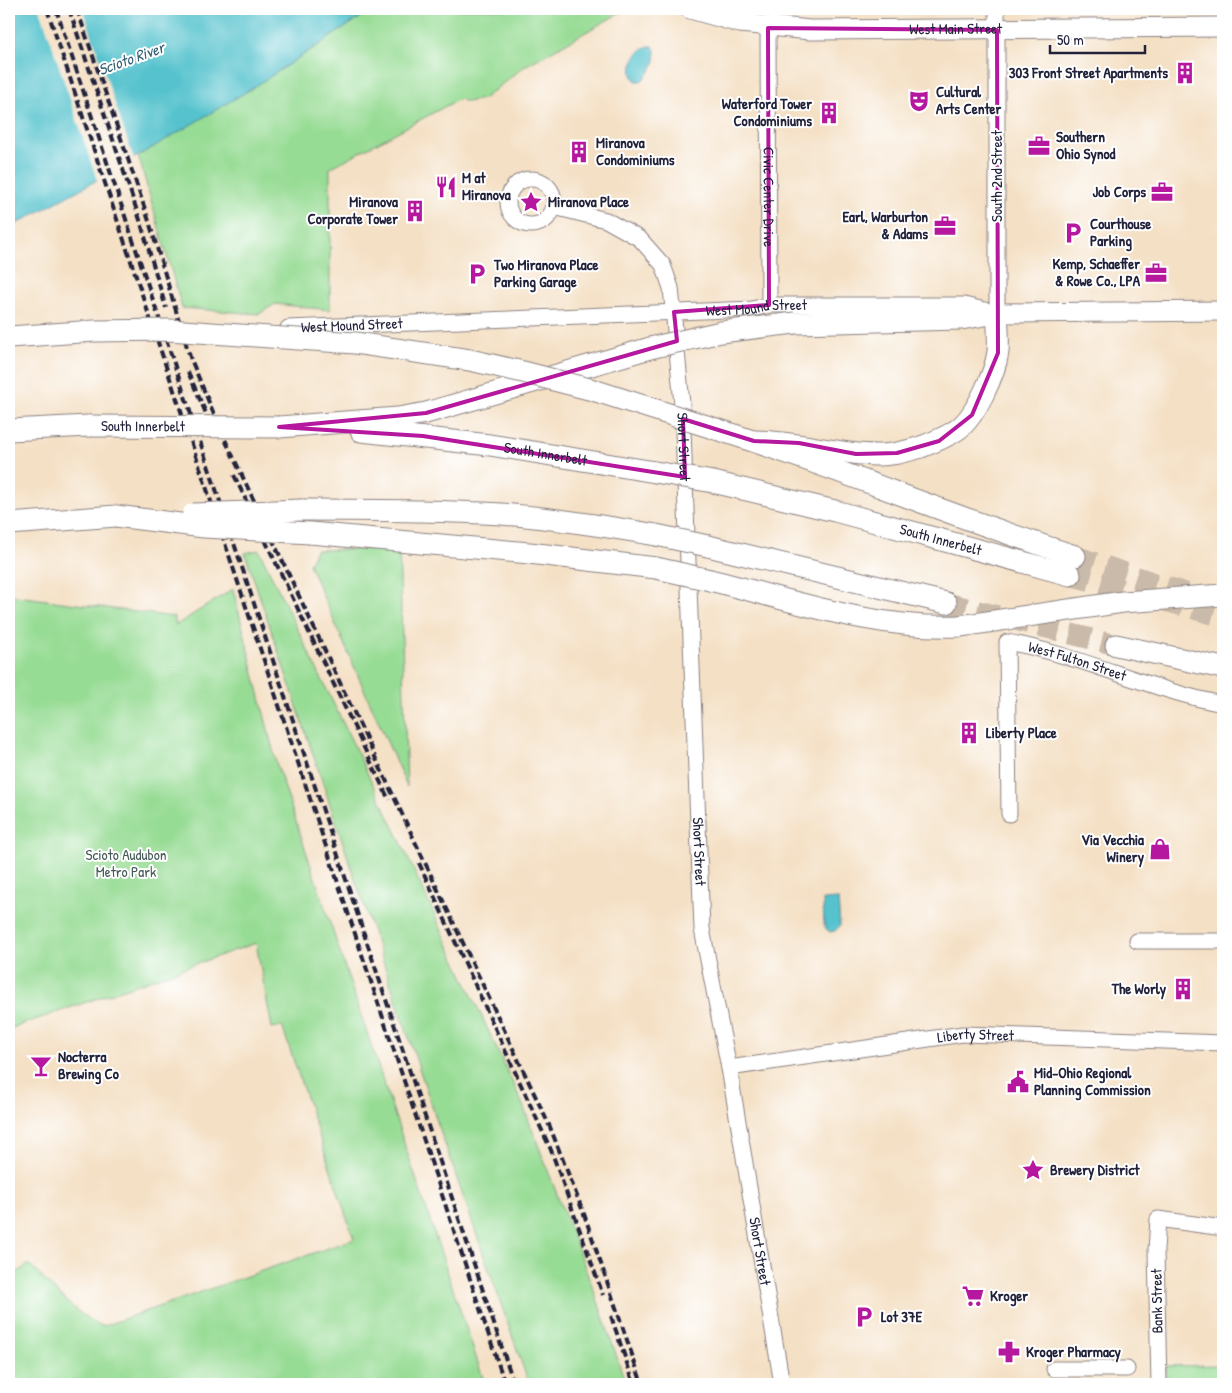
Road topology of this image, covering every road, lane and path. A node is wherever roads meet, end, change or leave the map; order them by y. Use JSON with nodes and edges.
{"nodes":[{"id":1,"x":690,"y":9,"type":"edge"},
{"id":2,"x":997,"y":9,"type":"edge"},
{"id":3,"x":768,"y":28,"type":"junction"},
{"id":4,"x":1223,"y":28,"type":"edge"},
{"id":5,"x":997,"y":30,"type":"junction"},
{"id":6,"x":554,"y":207,"type":"dead end"},
{"id":7,"x":769,"y":305,"type":"junction"},
{"id":8,"x":674,"y":312,"type":"junction"},
{"id":9,"x":1223,"y":312,"type":"edge"},
{"id":10,"x":998,"y":314,"type":"junction"},
{"id":11,"x":288,"y":328,"type":"dead end"},
{"id":12,"x":9,"y":337,"type":"edge"},
{"id":13,"x":279,"y":427,"type":"junction"},
{"id":14,"x":9,"y":430,"type":"edge"},
{"id":15,"x":754,"y":441,"type":"junction"},
{"id":16,"x":116,"y":516,"type":"junction"},
{"id":17,"x":9,"y":524,"type":"edge"},
{"id":18,"x":1223,"y":595,"type":"edge"},
{"id":19,"x":946,"y":603,"type":"tunnel mouth"},
{"id":20,"x":1116,"y":645,"type":"tunnel mouth"},
{"id":21,"x":1223,"y":668,"type":"edge"},
{"id":22,"x":1223,"y":704,"type":"edge"},
{"id":23,"x":1009,"y":814,"type":"dead end"},
{"id":24,"x":1137,"y":941,"type":"dead end"},
{"id":25,"x":1223,"y":941,"type":"edge"},
{"id":26,"x":1223,"y":1043,"type":"edge"},
{"id":27,"x":729,"y":1068,"type":"junction"},
{"id":28,"x":1223,"y":1228,"type":"edge"},
{"id":29,"x":1054,"y":1369,"type":"dead end"},
{"id":30,"x":1127,"y":1369,"type":"dead end"},
{"id":31,"x":782,"y":1384,"type":"edge"},
{"id":32,"x":1159,"y":1384,"type":"edge"}],
"edges":[{"from":1,"to":3,"type":"main road","name":"West Main Street"},
{"from":2,"to":5,"type":"street","name":"South 2nd Street"},
{"from":3,"to":5,"type":"main road","name":"West Main Street"},
{"from":3,"to":7,"type":"street","name":"Civic Center Drive"},
{"from":4,"to":5,"type":"main road","name":"West Main Street"},
{"from":5,"to":10,"type":"street","name":"South 2nd Street"},
{"from":6,"to":8,"type":"street"},
{"from":7,"to":8,"type":"street","name":"West Mound Street"},
{"from":7,"to":10,"type":"street","name":"West Mound Street"},
{"from":8,"to":11,"type":"street","name":"West Mound Street"},
{"from":8,"to":27,"type":"street","name":"Short Street"},
{"from":9,"to":10,"type":"main road","name":"West Mound Street"},
{"from":10,"to":13,"type":"highway","bridge":true},
{"from":10,"to":15,"type":"highway"},
{"from":12,"to":15,"type":"highway","bridge":true},
{"from":13,"to":14,"type":"highway","name":"South Innerbelt","bridge":true},
{"from":13,"to":15,"type":"highway","name":"South Innerbelt","bridge":true},
{"from":16,"to":17,"type":"highway"},
{"from":16,"to":18,"type":"highway","bridge":true},
{"from":16,"to":19,"type":"highway","bridge":true},
{"from":20,"to":21,"type":"highway"},
{"from":22,"to":23,"type":"street","name":"West Fulton Street"},
{"from":24,"to":25,"type":"street"},
{"from":26,"to":27,"type":"street","name":"Liberty Street"},
{"from":27,"to":31,"type":"street","name":"Short Street"},
{"from":28,"to":32,"type":"street","name":"Bank Street"},
{"from":29,"to":30,"type":"street"}]}
